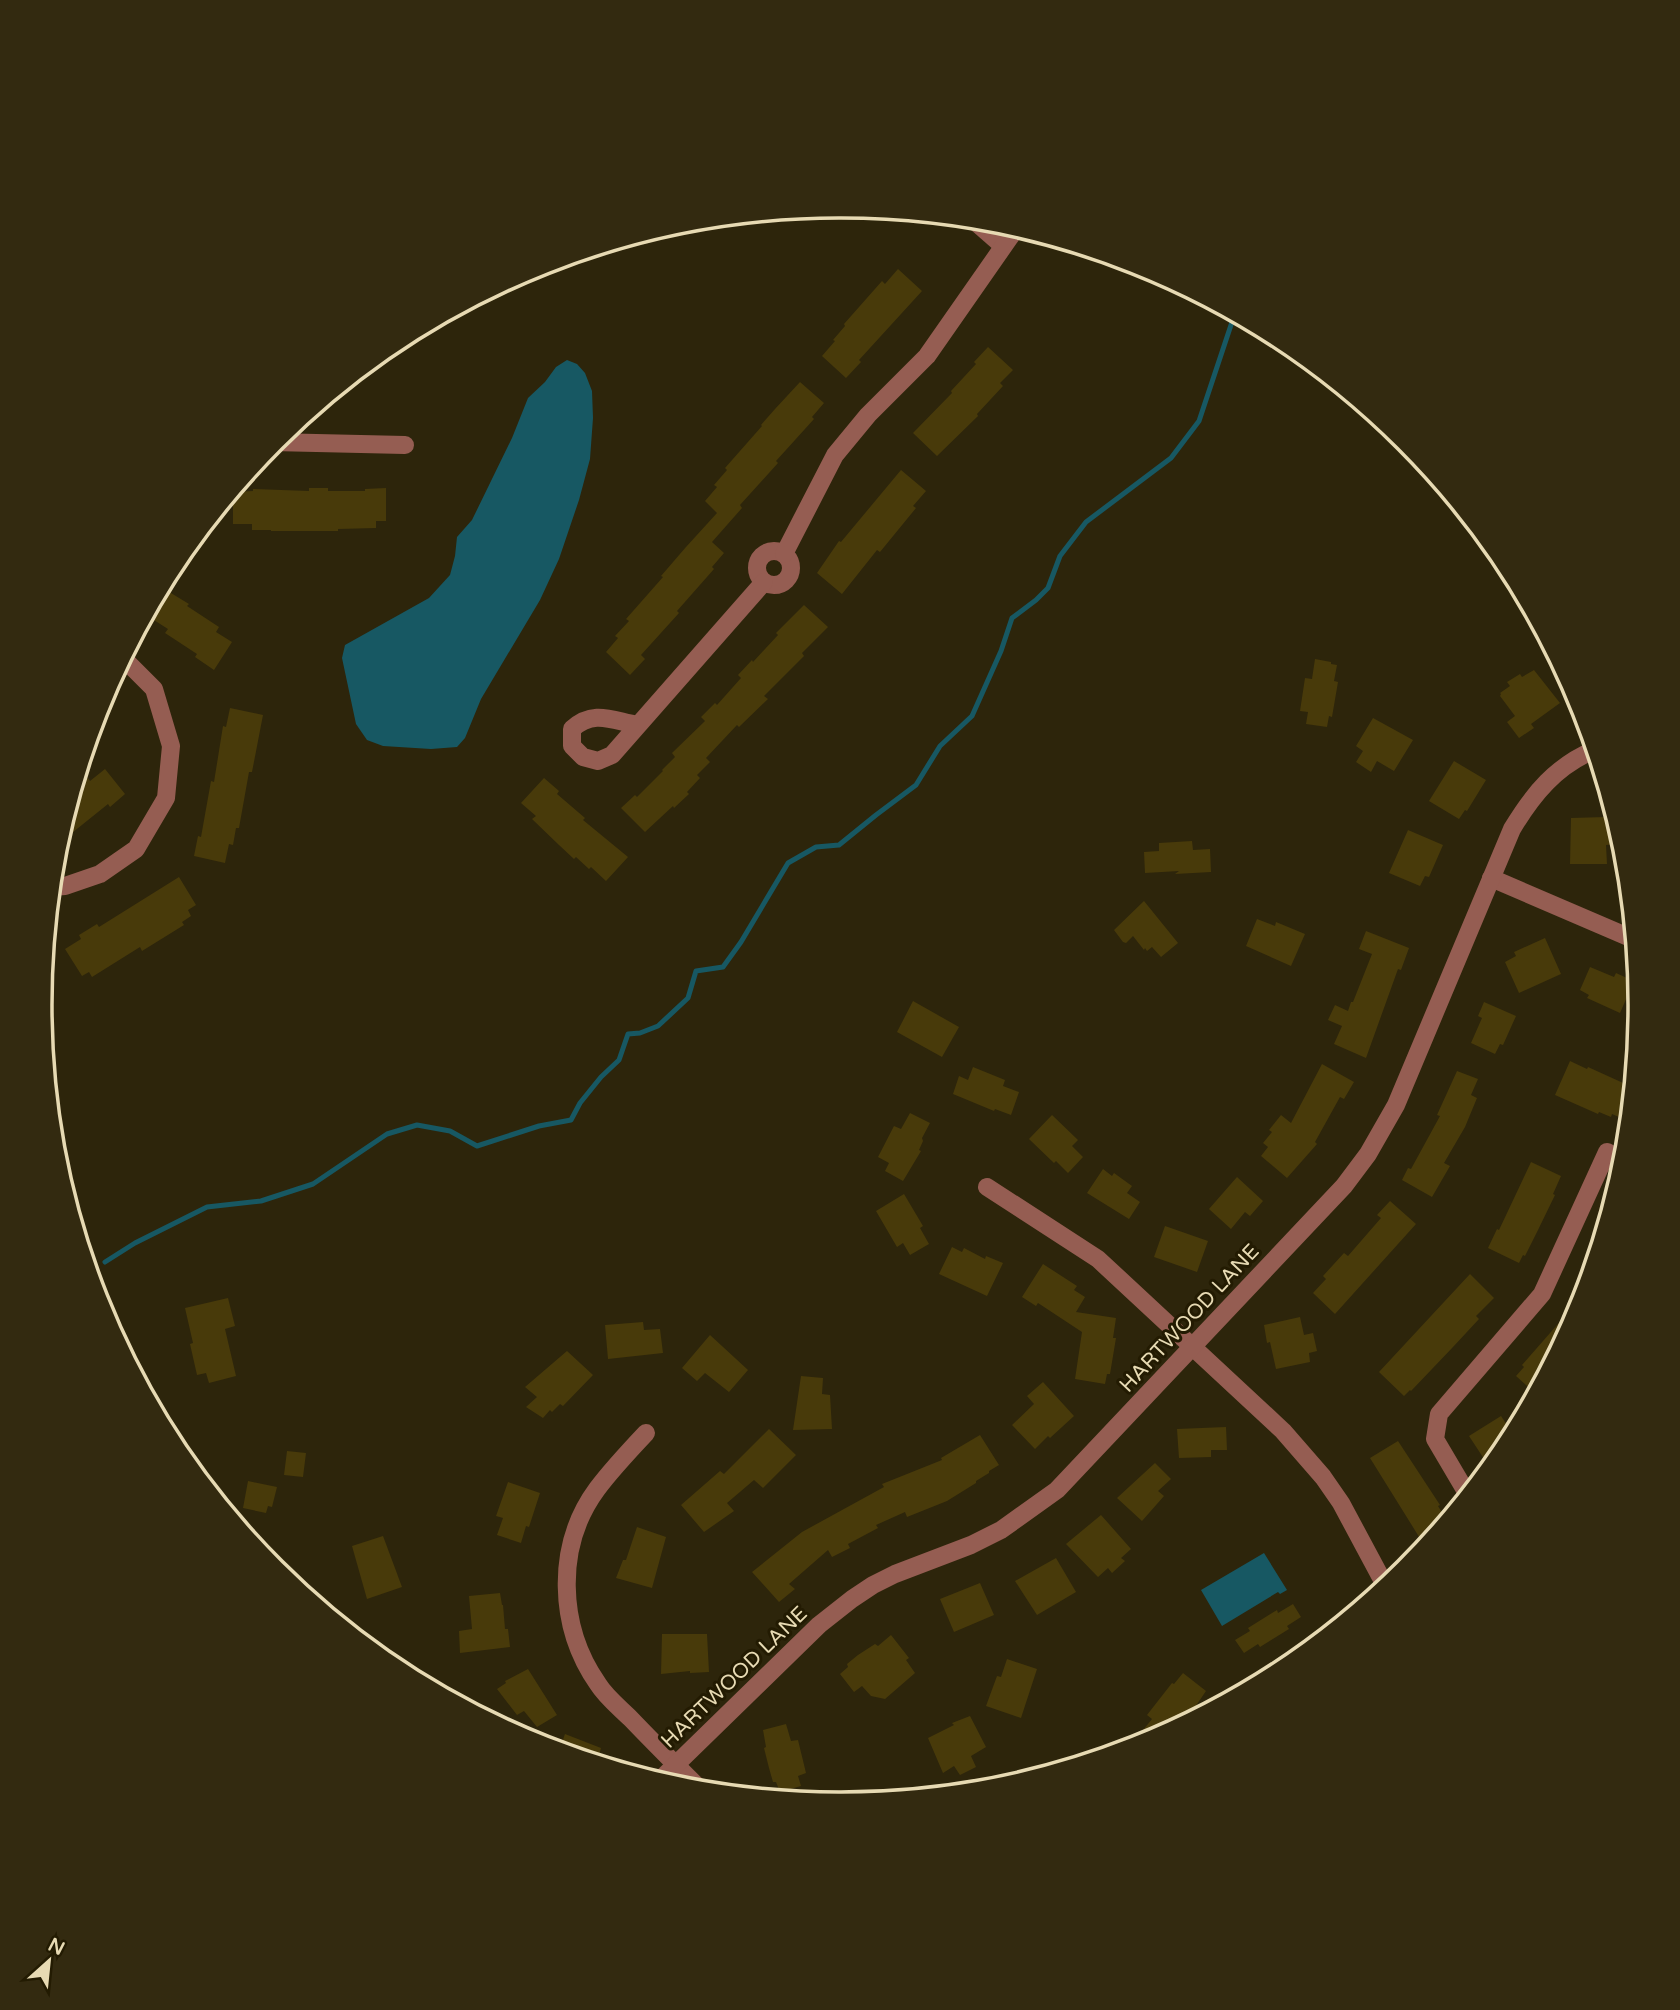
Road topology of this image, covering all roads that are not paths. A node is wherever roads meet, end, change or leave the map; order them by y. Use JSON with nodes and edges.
{"nodes":[{"id":1,"x":987,"y":232,"type":"edge"},
{"id":2,"x":1010,"y":237,"type":"edge"},
{"id":3,"x":1003,"y":246,"type":"junction"},
{"id":4,"x":289,"y":442,"type":"edge"},
{"id":5,"x":405,"y":445,"type":"dead end"},
{"id":6,"x":784,"y":554,"type":"junction"},
{"id":7,"x":764,"y":582,"type":"junction"},
{"id":8,"x":130,"y":665,"type":"edge"},
{"id":9,"x":638,"y":725,"type":"dead end"},
{"id":10,"x":1587,"y":754,"type":"edge"},
{"id":11,"x":1492,"y":878,"type":"junction"},
{"id":12,"x":62,"y":887,"type":"edge"},
{"id":13,"x":1624,"y":935,"type":"edge"},
{"id":14,"x":1613,"y":1155,"type":"edge"},
{"id":15,"x":987,"y":1187,"type":"dead end"},
{"id":16,"x":1194,"y":1347,"type":"junction"},
{"id":17,"x":646,"y":1433,"type":"dead end"},
{"id":18,"x":1463,"y":1486,"type":"edge"},
{"id":19,"x":1381,"y":1577,"type":"edge"},
{"id":20,"x":676,"y":1765,"type":"junction"},
{"id":21,"x":668,"y":1773,"type":"edge"},
{"id":22,"x":688,"y":1777,"type":"edge"}],
"edges":[{"from":1,"to":3,"type":"street"},
{"from":2,"to":3,"type":"street"},
{"from":3,"to":6,"type":"street"},
{"from":4,"to":5,"type":"street"},
{"from":6,"to":7,"type":"street"},
{"from":6,"to":7,"type":"street"},
{"from":7,"to":9,"type":"street"},
{"from":8,"to":12,"type":"street"},
{"from":10,"to":11,"type":"street","name":"HARTWOOD LANE"},
{"from":11,"to":13,"type":"street"},
{"from":11,"to":16,"type":"street","name":"HARTWOOD LANE"},
{"from":14,"to":18,"type":"street"},
{"from":15,"to":16,"type":"street"},
{"from":16,"to":19,"type":"street"},
{"from":16,"to":20,"type":"street","name":"HARTWOOD LANE"},
{"from":17,"to":20,"type":"street"},
{"from":20,"to":21,"type":"street","name":"HARTWOOD LANE"},
{"from":20,"to":22,"type":"street"}]}
